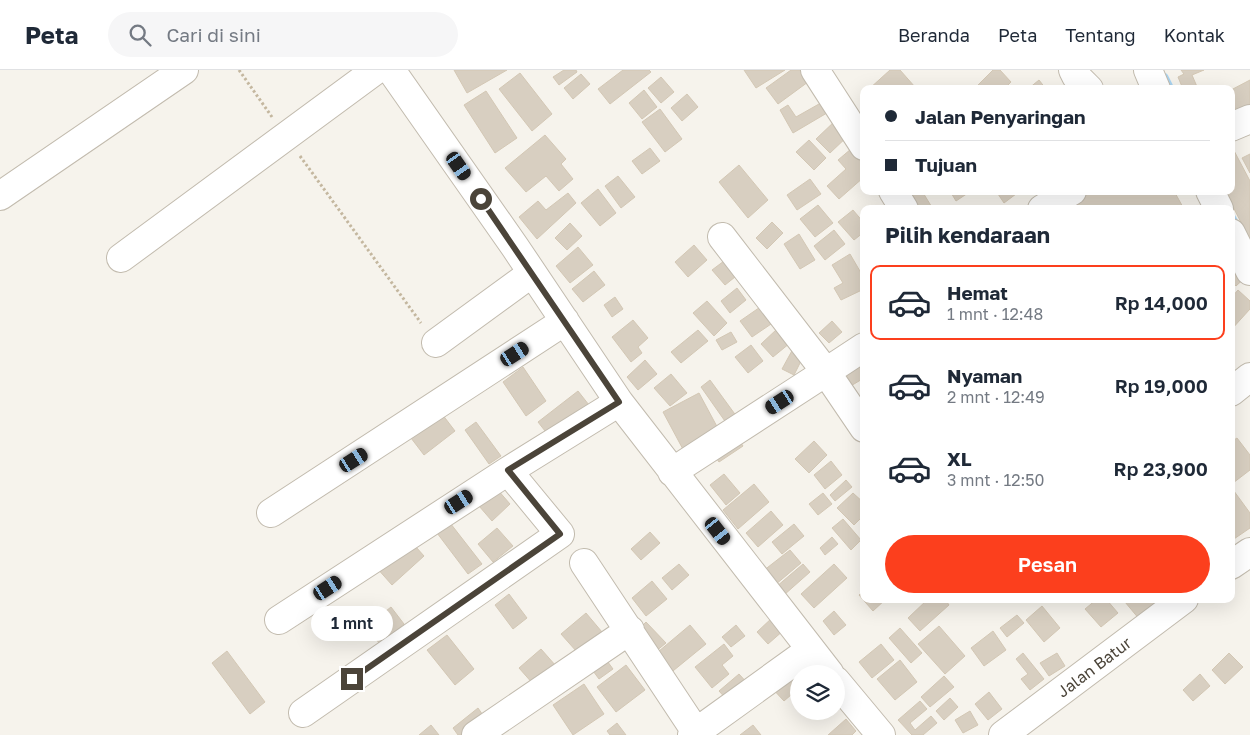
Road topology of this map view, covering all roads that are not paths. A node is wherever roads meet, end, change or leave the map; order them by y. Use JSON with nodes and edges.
{"nodes":[{"id":1,"x":184,"y":70,"type":"edge"},
{"id":2,"x":376,"y":70,"type":"edge"},
{"id":3,"x":391,"y":70,"type":"edge"},
{"id":4,"x":814,"y":70,"type":"edge"},
{"id":5,"x":1073,"y":70,"type":"edge"},
{"id":6,"x":1148,"y":70,"type":"edge"},
{"id":7,"x":1085,"y":85,"type":"edge"},
{"id":8,"x":1154,"y":85,"type":"edge"},
{"id":9,"x":1250,"y":119,"type":"edge"},
{"id":10,"x":1235,"y":125,"type":"edge"},
{"id":11,"x":860,"y":140,"type":"edge"},
{"id":12,"x":1065,"y":195,"type":"edge"},
{"id":13,"x":0,"y":196,"type":"edge"},
{"id":14,"x":1049,"y":205,"type":"edge"},
{"id":15,"x":722,"y":238,"type":"dead end"},
{"id":16,"x":1235,"y":241,"type":"edge"},
{"id":17,"x":121,"y":258,"type":"dead end"},
{"id":18,"x":1250,"y":271,"type":"edge"},
{"id":19,"x":532,"y":273,"type":"junction"},
{"id":20,"x":565,"y":321,"type":"junction"},
{"id":21,"x":436,"y":343,"type":"road end"},
{"id":22,"x":860,"y":350,"type":"edge"},
{"id":23,"x":826,"y":372,"type":"junction"},
{"id":24,"x":1250,"y":377,"type":"edge"},
{"id":25,"x":1235,"y":389,"type":"edge"},
{"id":26,"x":619,"y":402,"type":"junction"},
{"id":27,"x":860,"y":422,"type":"edge"},
{"id":28,"x":508,"y":470,"type":"junction"},
{"id":29,"x":672,"y":472,"type":"junction"},
{"id":30,"x":271,"y":513,"type":"dead end"},
{"id":31,"x":1250,"y":552,"type":"edge"},
{"id":32,"x":1235,"y":562,"type":"edge"},
{"id":33,"x":584,"y":563,"type":"dead end"},
{"id":34,"x":1179,"y":603,"type":"edge"},
{"id":35,"x":279,"y":620,"type":"dead end"},
{"id":36,"x":630,"y":630,"type":"junction"},
{"id":37,"x":810,"y":650,"type":"junction"},
{"id":38,"x":822,"y":665,"type":"edge"},
{"id":39,"x":845,"y":692,"type":"edge"},
{"id":40,"x":303,"y":713,"type":"dead end"},
{"id":41,"x":696,"y":734,"type":"edge"},
{"id":42,"x":476,"y":735,"type":"edge"},
{"id":43,"x":882,"y":735,"type":"edge"},
{"id":44,"x":1003,"y":735,"type":"edge"}],
"edges":[{"from":1,"to":13,"type":"street"},
{"from":2,"to":17,"type":"street"},
{"from":3,"to":19,"type":"street"},
{"from":4,"to":11,"type":"street"},
{"from":5,"to":7,"type":"street"},
{"from":6,"to":8,"type":"street"},
{"from":9,"to":10,"type":"street"},
{"from":12,"to":14,"type":"street"},
{"from":15,"to":23,"type":"street"},
{"from":16,"to":18,"type":"street"},
{"from":19,"to":20,"type":"street"},
{"from":19,"to":21,"type":"street"},
{"from":20,"to":26,"type":"street"},
{"from":20,"to":30,"type":"street"},
{"from":22,"to":23,"type":"street"},
{"from":23,"to":27,"type":"street"},
{"from":23,"to":29,"type":"street"},
{"from":24,"to":25,"type":"street"},
{"from":26,"to":28,"type":"street"},
{"from":26,"to":29,"type":"street"},
{"from":28,"to":35,"type":"street"},
{"from":28,"to":40,"type":"street"},
{"from":29,"to":37,"type":"street"},
{"from":31,"to":32,"type":"street"},
{"from":33,"to":36,"type":"street"},
{"from":34,"to":44,"type":"street","name":"Jalan Batur"},
{"from":36,"to":41,"type":"street"},
{"from":36,"to":42,"type":"street"},
{"from":37,"to":38,"type":"street"},
{"from":37,"to":41,"type":"street"},
{"from":39,"to":43,"type":"street"}]}
